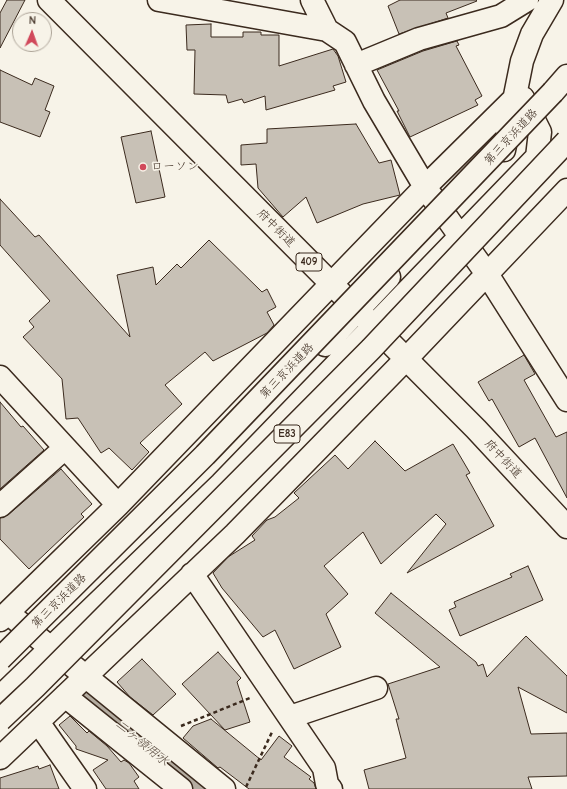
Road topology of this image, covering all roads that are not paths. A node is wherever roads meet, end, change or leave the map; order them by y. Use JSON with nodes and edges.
{"nodes":[{"id":1,"x":49,"y":0,"type":"edge"},
{"id":2,"x":159,"y":0,"type":"edge"},
{"id":3,"x":312,"y":0,"type":"edge"},
{"id":4,"x":527,"y":0,"type":"edge"},
{"id":5,"x":546,"y":2,"type":"edge"},
{"id":6,"x":327,"y":30,"type":"junction"},
{"id":7,"x":356,"y":65,"type":"junction"},
{"id":8,"x":560,"y":84,"type":"edge"},
{"id":9,"x":517,"y":91,"type":"junction"},
{"id":10,"x":539,"y":141,"type":"junction"},
{"id":11,"x":567,"y":141,"type":"edge"},
{"id":12,"x":567,"y":148,"type":"edge"},
{"id":13,"x":425,"y":187,"type":"junction"},
{"id":14,"x":567,"y":190,"type":"edge"},
{"id":15,"x":446,"y":216,"type":"junction"},
{"id":16,"x":459,"y":235,"type":"junction"},
{"id":17,"x":487,"y":274,"type":"junction"},
{"id":18,"x":332,"y":285,"type":"junction"},
{"id":19,"x":366,"y":318,"type":"junction"},
{"id":20,"x":406,"y":359,"type":"junction"},
{"id":21,"x":0,"y":377,"type":"edge"},
{"id":22,"x":567,"y":400,"type":"edge"},
{"id":23,"x":65,"y":448,"type":"junction"},
{"id":24,"x":118,"y":505,"type":"junction"},
{"id":25,"x":0,"y":506,"type":"edge"},
{"id":26,"x":567,"y":528,"type":"edge"},
{"id":27,"x":192,"y":574,"type":"junction"},
{"id":28,"x":2,"y":614,"type":"edge"},
{"id":29,"x":33,"y":634,"type":"junction"},
{"id":30,"x":51,"y":648,"type":"junction"},
{"id":31,"x":0,"y":659,"type":"edge"},
{"id":32,"x":0,"y":667,"type":"edge"},
{"id":33,"x":86,"y":676,"type":"junction"},
{"id":34,"x":376,"y":688,"type":"dead end"},
{"id":35,"x":65,"y":696,"type":"junction"},
{"id":36,"x":0,"y":697,"type":"edge"},
{"id":37,"x":286,"y":713,"type":"junction"},
{"id":38,"x":0,"y":720,"type":"edge"},
{"id":39,"x":38,"y":722,"type":"junction"},
{"id":40,"x":0,"y":758,"type":"edge"},
{"id":41,"x":329,"y":786,"type":"edge"},
{"id":42,"x":85,"y":789,"type":"edge"},
{"id":43,"x":182,"y":789,"type":"edge"},
{"id":44,"x":224,"y":789,"type":"edge"}],
"edges":[{"from":1,"to":18,"type":"main road","name":"府中街道","number":"409"},
{"from":2,"to":6,"type":"main road"},
{"from":3,"to":6,"type":"main road"},
{"from":4,"to":7,"type":"main road"},
{"from":5,"to":9,"type":"main road"},
{"from":6,"to":7,"type":"main road"},
{"from":7,"to":13,"type":"main road"},
{"from":8,"to":31,"type":"main road","name":"第三京浜道路","bridge":true},
{"from":9,"to":10,"type":"main road"},
{"from":9,"to":13,"type":"main road"},
{"from":9,"to":15,"type":"main road"},
{"from":10,"to":12,"type":"main road"},
{"from":10,"to":16,"type":"main road"},
{"from":11,"to":38,"type":"main road","number":"E83","bridge":true},
{"from":13,"to":15,"type":"main road"},
{"from":13,"to":18,"type":"main road"},
{"from":14,"to":17,"type":"main road"},
{"from":15,"to":16,"type":"main road"},
{"from":15,"to":19,"type":"main road"},
{"from":16,"to":17,"type":"main road"},
{"from":16,"to":19,"type":"main road"},
{"from":17,"to":20,"type":"main road"},
{"from":17,"to":22,"type":"main road"},
{"from":18,"to":19,"type":"main road","name":"府中街道","number":"409"},
{"from":18,"to":24,"type":"main road"},
{"from":19,"to":20,"type":"main road","name":"府中街道","number":"409"},
{"from":19,"to":29,"type":"main road"},
{"from":19,"to":30,"type":"main road"},
{"from":20,"to":26,"type":"main road","name":"府中街道","number":"409"},
{"from":20,"to":27,"type":"main road"},
{"from":21,"to":23,"type":"main road"},
{"from":23,"to":24,"type":"main road"},
{"from":23,"to":25,"type":"main road"},
{"from":24,"to":28,"type":"main road"},
{"from":27,"to":33,"type":"main road"},
{"from":27,"to":37,"type":"main road"},
{"from":28,"to":29,"type":"main road"},
{"from":29,"to":30,"type":"main road"},
{"from":29,"to":32,"type":"main road"},
{"from":30,"to":33,"type":"main road"},
{"from":30,"to":36,"type":"main road"},
{"from":33,"to":35,"type":"main road"},
{"from":33,"to":44,"type":"main road"},
{"from":34,"to":37,"type":"main road"},
{"from":35,"to":39,"type":"main road"},
{"from":35,"to":43,"type":"main road"},
{"from":37,"to":41,"type":"main road"},
{"from":39,"to":40,"type":"main road"},
{"from":39,"to":42,"type":"main road"}]}
